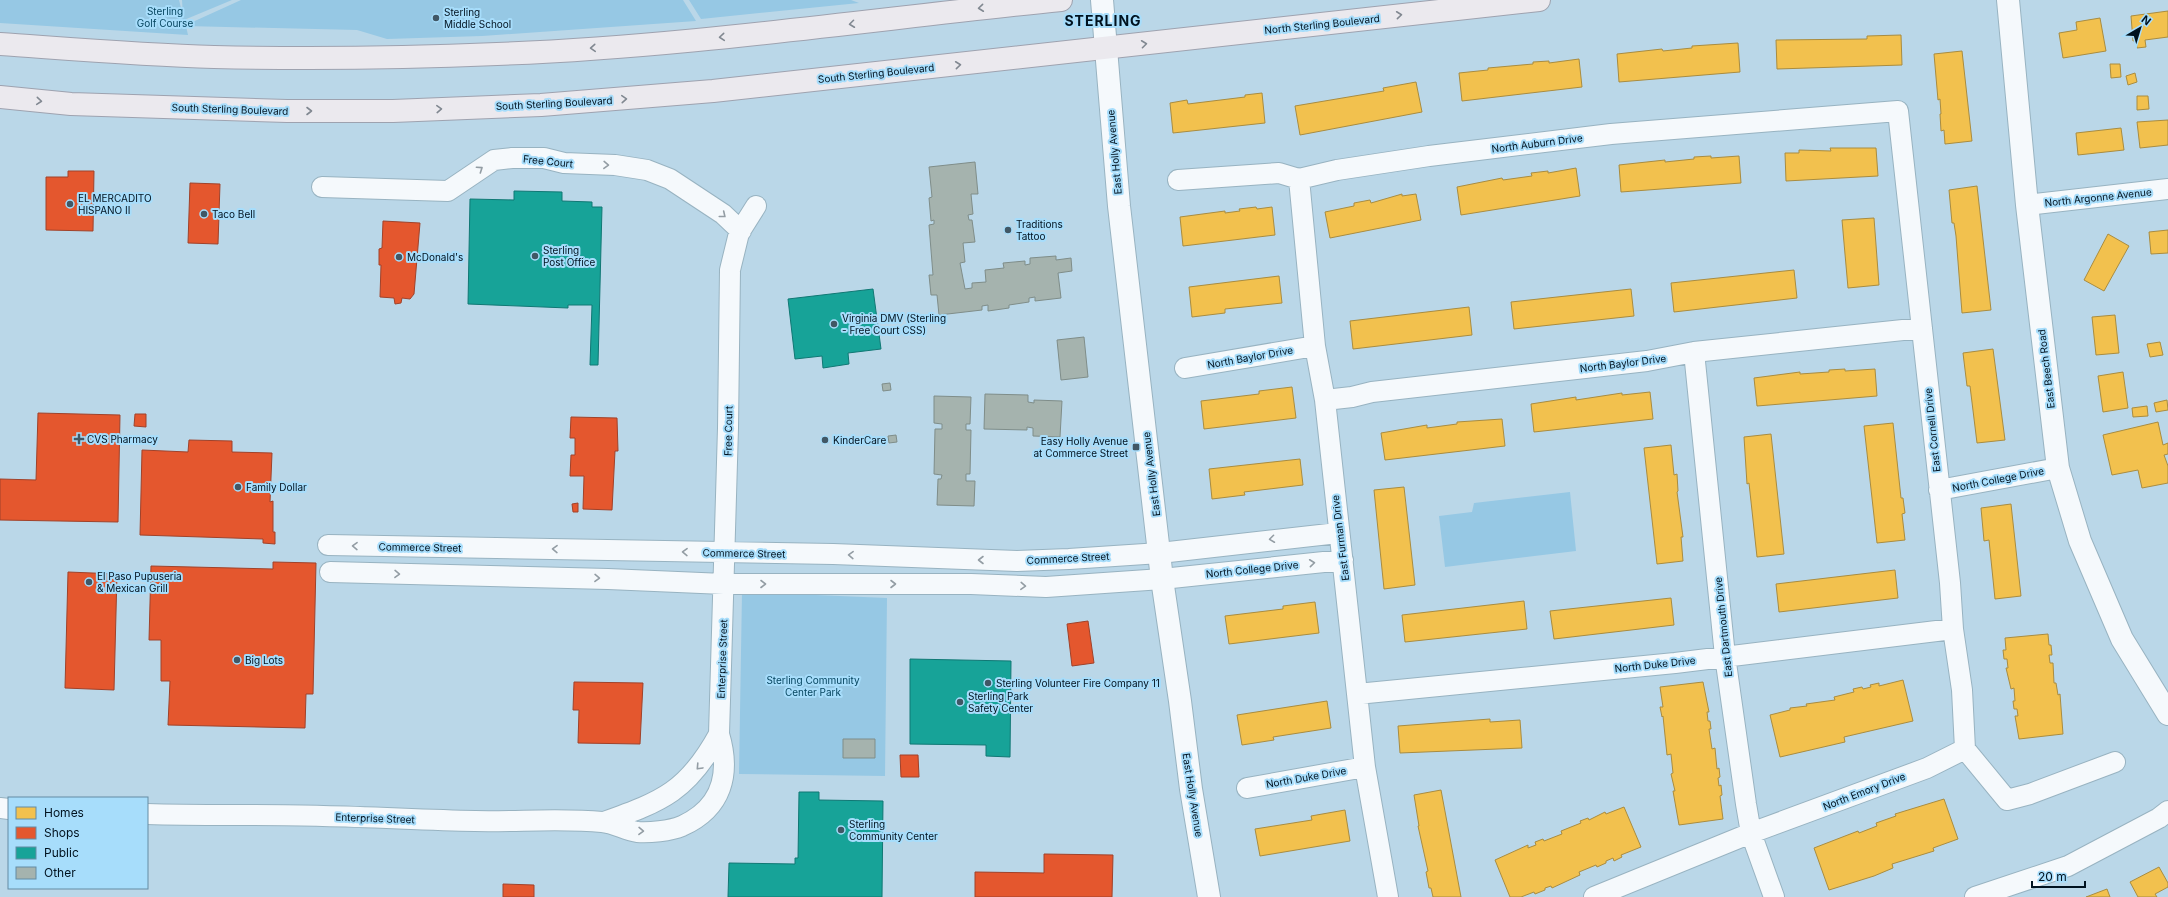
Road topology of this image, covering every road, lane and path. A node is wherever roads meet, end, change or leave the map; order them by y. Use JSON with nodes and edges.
{"nodes":[{"id":1,"x":1061,"y":0,"type":"edge"},
{"id":2,"x":1102,"y":0,"type":"edge"},
{"id":3,"x":1539,"y":0,"type":"edge"},
{"id":4,"x":2008,"y":0,"type":"edge"},
{"id":5,"x":0,"y":44,"type":"edge"},
{"id":6,"x":1106,"y":48,"type":"junction"},
{"id":7,"x":0,"y":97,"type":"edge"},
{"id":8,"x":1898,"y":111,"type":"joint"},
{"id":9,"x":1299,"y":179,"type":"junction"},
{"id":10,"x":1178,"y":180,"type":"dead end"},
{"id":11,"x":322,"y":187,"type":"dead end"},
{"id":12,"x":2168,"y":189,"type":"edge"},
{"id":13,"x":2027,"y":204,"type":"junction"},
{"id":14,"x":756,"y":206,"type":"dead end"},
{"id":15,"x":741,"y":231,"type":"junction"},
{"id":16,"x":1922,"y":328,"type":"junction"},
{"id":17,"x":1315,"y":346,"type":"junction"},
{"id":18,"x":1694,"y":352,"type":"junction"},
{"id":19,"x":1185,"y":368,"type":"dead end"},
{"id":20,"x":1324,"y":400,"type":"junction"},
{"id":21,"x":2058,"y":468,"type":"junction"},
{"id":22,"x":1939,"y":490,"type":"junction"},
{"id":23,"x":1338,"y":532,"type":"junction"},
{"id":24,"x":328,"y":545,"type":"dead end"},
{"id":25,"x":724,"y":552,"type":"junction"},
{"id":26,"x":1160,"y":553,"type":"junction"},
{"id":27,"x":1343,"y":560,"type":"junction"},
{"id":28,"x":330,"y":572,"type":"dead end"},
{"id":29,"x":1162,"y":578,"type":"junction"},
{"id":30,"x":724,"y":584,"type":"junction"},
{"id":31,"x":1953,"y":629,"type":"junction"},
{"id":32,"x":1725,"y":656,"type":"junction"},
{"id":33,"x":1357,"y":694,"type":"junction"},
{"id":34,"x":2168,"y":714,"type":"edge"},
{"id":35,"x":719,"y":734,"type":"junction"},
{"id":36,"x":1965,"y":749,"type":"junction"},
{"id":37,"x":2115,"y":762,"type":"dead end"},
{"id":38,"x":1365,"y":767,"type":"junction"},
{"id":39,"x":1247,"y":788,"type":"dead end"},
{"id":40,"x":2168,"y":810,"type":"edge"},
{"id":41,"x":148,"y":814,"type":"edge"},
{"id":42,"x":604,"y":822,"type":"junction"},
{"id":43,"x":1751,"y":833,"type":"junction"},
{"id":44,"x":1209,"y":897,"type":"edge"},
{"id":45,"x":1388,"y":897,"type":"edge"},
{"id":46,"x":1594,"y":897,"type":"edge"},
{"id":47,"x":1774,"y":897,"type":"edge"},
{"id":48,"x":1975,"y":897,"type":"edge"}],
"edges":[{"from":1,"to":5,"type":"main road","one_way":true},
{"from":2,"to":6,"type":"street","name":"East Holly Avenue"},
{"from":6,"to":3,"type":"main road","name":"North Sterling Boulevard","one_way":true},
{"from":4,"to":13,"type":"street","name":"East Beech Road"},
{"from":7,"to":6,"type":"main road","name":"South Sterling Boulevard","one_way":true},
{"from":6,"to":26,"type":"street","name":"East Holly Avenue"},
{"from":8,"to":9,"type":"street","name":"North Auburn Drive"},
{"from":8,"to":16,"type":"street","name":"East Cornell Drive"},
{"from":9,"to":10,"type":"street"},
{"from":9,"to":17,"type":"street","name":"East Furman Drive"},
{"from":11,"to":15,"type":"street","name":"Free Court","one_way":true},
{"from":12,"to":13,"type":"street","name":"North Argonne Avenue"},
{"from":13,"to":21,"type":"street","name":"East Beech Road"},
{"from":14,"to":15,"type":"street","name":"Free Court"},
{"from":15,"to":25,"type":"street","name":"Free Court"},
{"from":16,"to":18,"type":"street","name":"North Baylor Drive"},
{"from":16,"to":22,"type":"street","name":"East Cornell Drive"},
{"from":17,"to":19,"type":"street","name":"North Baylor Drive"},
{"from":17,"to":20,"type":"street","name":"East Furman Drive"},
{"from":18,"to":20,"type":"street","name":"North Baylor Drive"},
{"from":18,"to":32,"type":"street","name":"East Dartmouth Drive"},
{"from":20,"to":23,"type":"street","name":"East Furman Drive"},
{"from":21,"to":22,"type":"street","name":"North College Drive"},
{"from":21,"to":34,"type":"street","name":"East Beech Road"},
{"from":22,"to":31,"type":"street","name":"East Cornell Drive"},
{"from":23,"to":26,"type":"street","one_way":true},
{"from":23,"to":27,"type":"street","name":"East Furman Drive"},
{"from":25,"to":24,"type":"street","name":"Commerce Street","one_way":true},
{"from":26,"to":25,"type":"street","name":"Commerce Street","one_way":true},
{"from":25,"to":30,"type":"street","name":"Free Court"},
{"from":26,"to":29,"type":"street","name":"East Holly Avenue"},
{"from":29,"to":27,"type":"street","name":"North College Drive","one_way":true},
{"from":27,"to":33,"type":"street","name":"East Furman Drive"},
{"from":28,"to":30,"type":"street","one_way":true},
{"from":30,"to":29,"type":"street","one_way":true},
{"from":29,"to":44,"type":"street","name":"East Holly Avenue"},
{"from":30,"to":35,"type":"street","name":"Enterprise Street"},
{"from":31,"to":32,"type":"street","name":"North Duke Drive"},
{"from":31,"to":36,"type":"street","name":"East Cornell Drive"},
{"from":32,"to":33,"type":"street","name":"North Duke Drive"},
{"from":32,"to":43,"type":"street","name":"East Dartmouth Drive"},
{"from":33,"to":38,"type":"street","name":"East Furman Drive"},
{"from":35,"to":42,"type":"street","name":"Enterprise Street","one_way":true},
{"from":42,"to":35,"type":"street","name":"Enterprise Street","one_way":true},
{"from":36,"to":37,"type":"street"},
{"from":36,"to":43,"type":"street","name":"North Emory Drive"},
{"from":38,"to":39,"type":"street","name":"North Duke Drive"},
{"from":38,"to":45,"type":"street","name":"East Furman Drive"},
{"from":40,"to":48,"type":"street"},
{"from":41,"to":42,"type":"street","name":"Enterprise Street"},
{"from":43,"to":46,"type":"street","name":"North Emory Drive"},
{"from":43,"to":47,"type":"street","name":"East Dartmouth Drive"}]}
